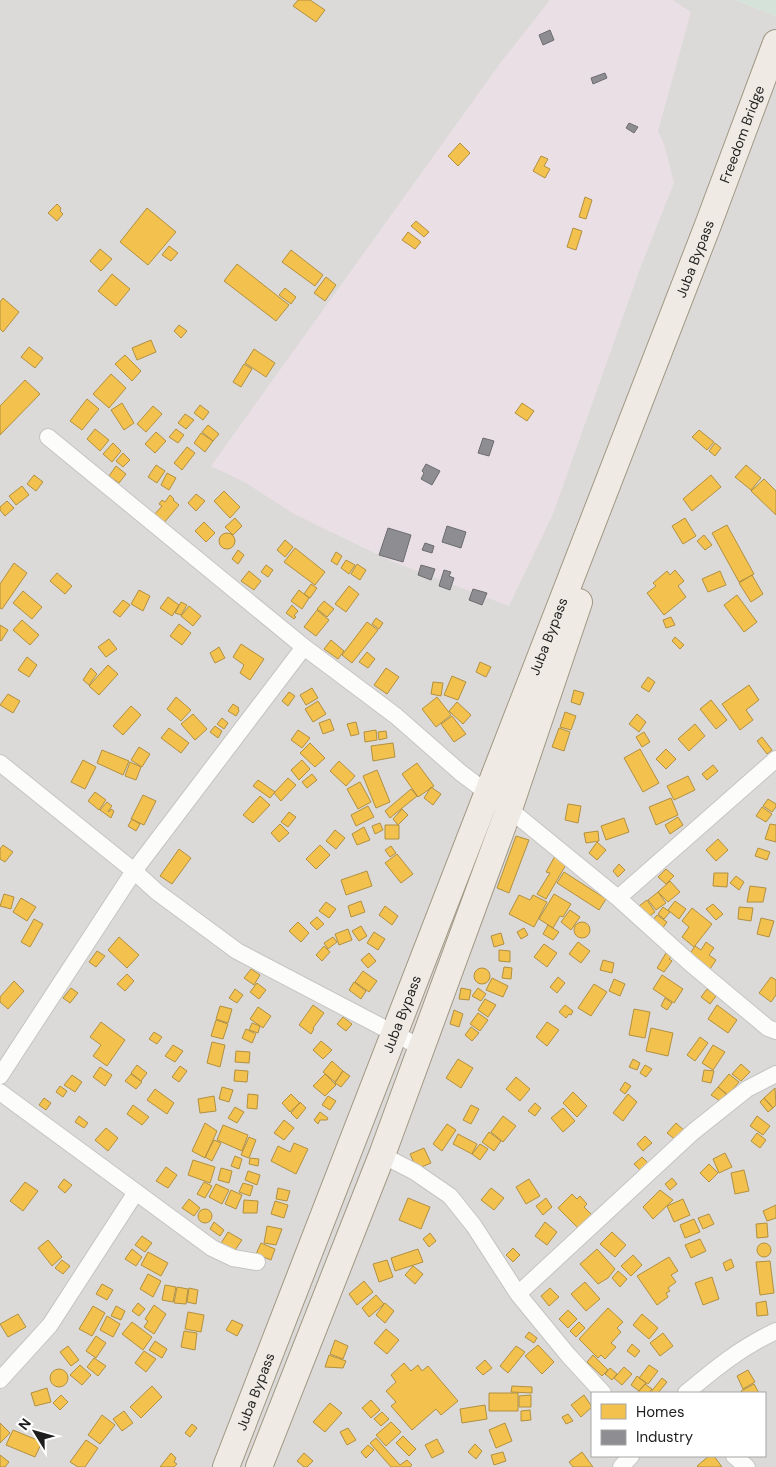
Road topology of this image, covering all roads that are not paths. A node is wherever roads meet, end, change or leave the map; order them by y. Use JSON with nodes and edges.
{"nodes":[{"id":1,"x":776,"y":43,"type":"edge"},
{"id":2,"x":708,"y":226,"type":"junction"},
{"id":3,"x":48,"y":437,"type":"dead end"},
{"id":4,"x":304,"y":647,"type":"junction"},
{"id":5,"x":776,"y":759,"type":"edge"},
{"id":6,"x":0,"y":763,"type":"edge"},
{"id":7,"x":487,"y":793,"type":"junction"},
{"id":8,"x":509,"y":809,"type":"junction"},
{"id":9,"x":134,"y":870,"type":"junction"},
{"id":10,"x":618,"y":898,"type":"junction"},
{"id":11,"x":776,"y":1031,"type":"edge"},
{"id":12,"x":394,"y":1033,"type":"junction"},
{"id":13,"x":422,"y":1048,"type":"junction"},
{"id":14,"x":776,"y":1074,"type":"edge"},
{"id":15,"x":0,"y":1076,"type":"edge"},
{"id":16,"x":0,"y":1092,"type":"edge"},
{"id":17,"x":382,"y":1155,"type":"junction"},
{"id":18,"x":136,"y":1192,"type":"junction"},
{"id":19,"x":257,"y":1262,"type":"dead end"},
{"id":20,"x":518,"y":1294,"type":"junction"},
{"id":21,"x":776,"y":1331,"type":"edge"},
{"id":22,"x":0,"y":1380,"type":"edge"},
{"id":23,"x":603,"y":1392,"type":"edge"},
{"id":24,"x":687,"y":1392,"type":"edge"},
{"id":25,"x":630,"y":1457,"type":"edge"},
{"id":26,"x":735,"y":1457,"type":"edge"},
{"id":27,"x":226,"y":1467,"type":"edge"},
{"id":28,"x":260,"y":1467,"type":"edge"},
{"id":29,"x":622,"y":1467,"type":"edge"},
{"id":30,"x":746,"y":1467,"type":"edge"}],
"edges":[{"from":1,"to":2,"type":"main road","name":"Freedom Bridge"},
{"from":2,"to":7,"type":"main road","name":"Juba Bypass"},
{"from":2,"to":8,"type":"main road","name":"Juba Bypass"},
{"from":3,"to":4,"type":"street"},
{"from":4,"to":7,"type":"street"},
{"from":4,"to":9,"type":"street"},
{"from":5,"to":10,"type":"street"},
{"from":6,"to":9,"type":"street"},
{"from":7,"to":8,"type":"street"},
{"from":7,"to":12,"type":"main road","name":"Juba Bypass"},
{"from":8,"to":10,"type":"street"},
{"from":8,"to":13,"type":"main road","name":"Juba Bypass"},
{"from":9,"to":12,"type":"street"},
{"from":9,"to":15,"type":"street"},
{"from":10,"to":11,"type":"street"},
{"from":12,"to":13,"type":"street"},
{"from":12,"to":27,"type":"main road","name":"Juba Bypass"},
{"from":13,"to":17,"type":"main road","name":"Juba Bypass"},
{"from":14,"to":20,"type":"street"},
{"from":16,"to":18,"type":"street"},
{"from":17,"to":20,"type":"street"},
{"from":17,"to":28,"type":"main road","name":"Juba Bypass"},
{"from":18,"to":19,"type":"street"},
{"from":18,"to":22,"type":"street"},
{"from":20,"to":23,"type":"street"},
{"from":21,"to":24,"type":"street"},
{"from":25,"to":29,"type":"street"},
{"from":26,"to":30,"type":"street"}]}
